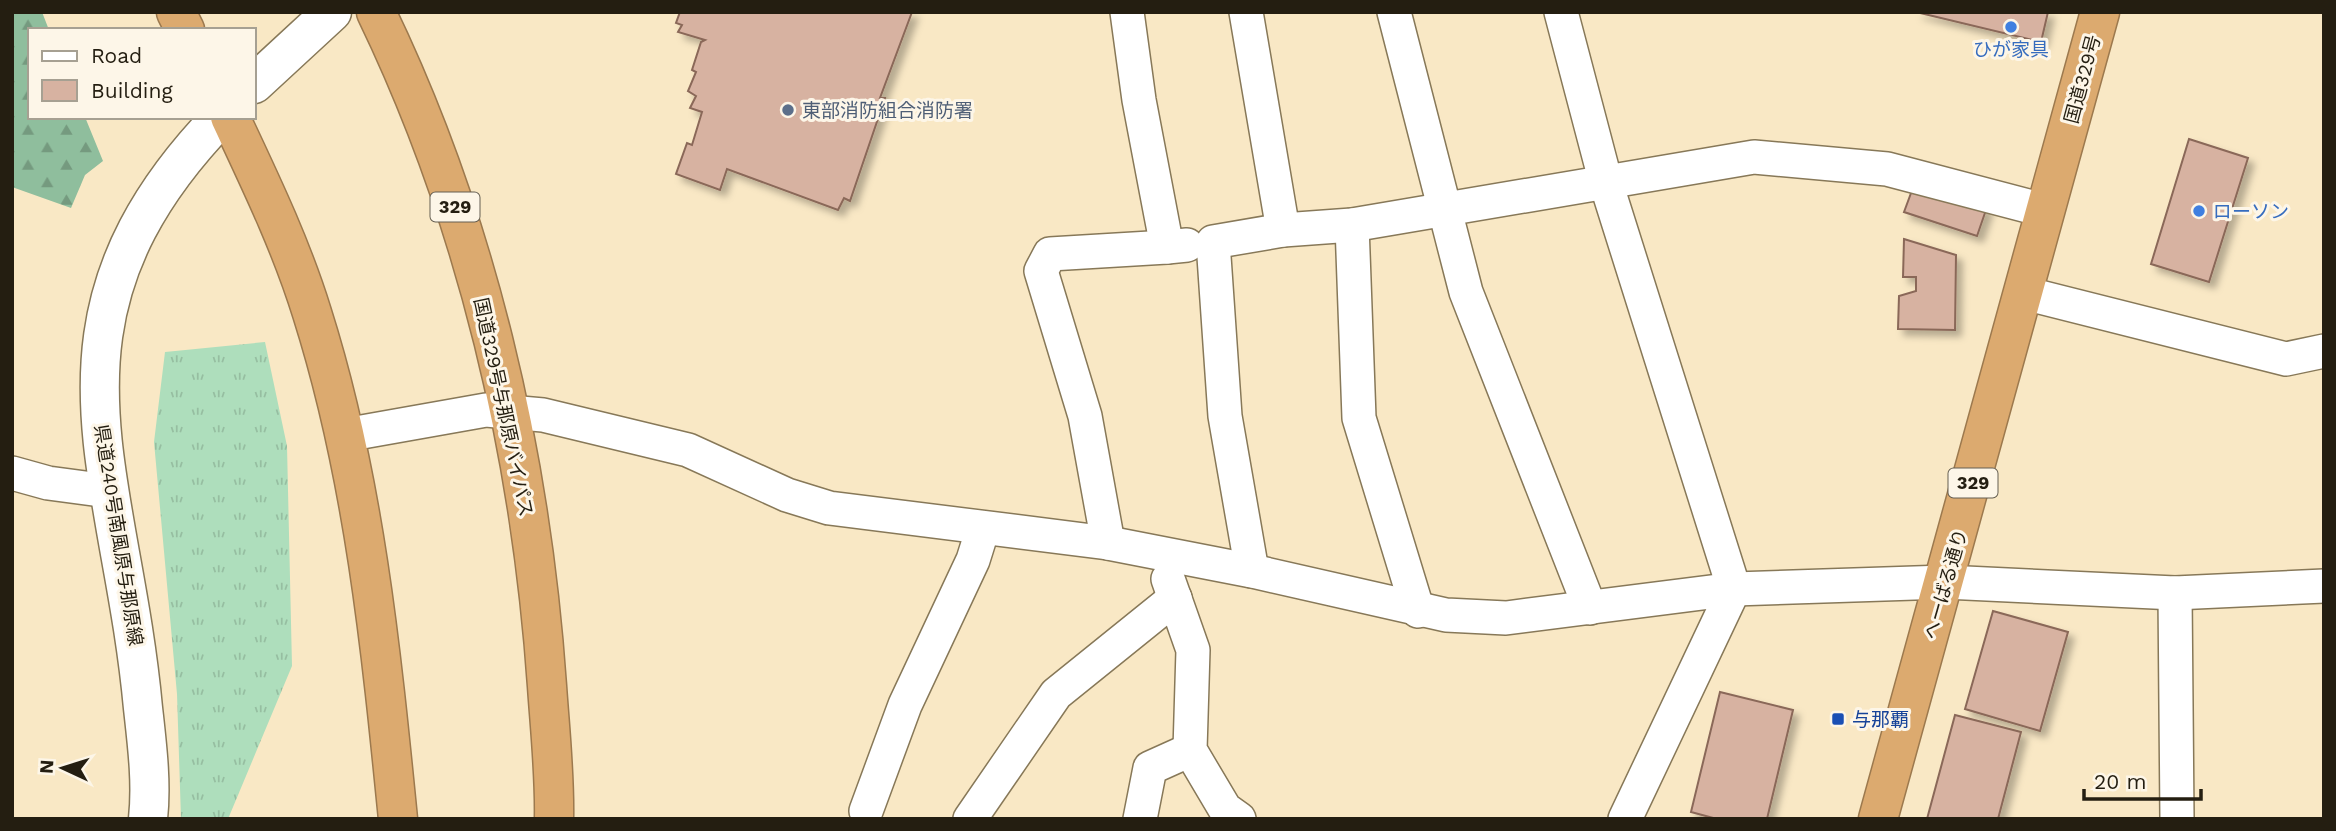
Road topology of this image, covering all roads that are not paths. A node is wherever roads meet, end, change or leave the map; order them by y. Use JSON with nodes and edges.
{"nodes":[{"id":1,"x":176,"y":12,"type":"edge"},
{"id":2,"x":332,"y":12,"type":"edge"},
{"id":3,"x":376,"y":12,"type":"edge"},
{"id":4,"x":1127,"y":12,"type":"edge"},
{"id":5,"x":1246,"y":12,"type":"edge"},
{"id":6,"x":1394,"y":12,"type":"edge"},
{"id":7,"x":1561,"y":12,"type":"edge"},
{"id":8,"x":2100,"y":12,"type":"edge"},
{"id":9,"x":184,"y":28,"type":"edge"},
{"id":10,"x":256,"y":82,"type":"edge"},
{"id":11,"x":220,"y":119,"type":"edge"},
{"id":12,"x":231,"y":119,"type":"edge"},
{"id":13,"x":2065,"y":146,"type":"joint"},
{"id":14,"x":1606,"y":183,"type":"junction"},
{"id":15,"x":1443,"y":208,"type":"junction"},
{"id":16,"x":2047,"y":211,"type":"junction"},
{"id":17,"x":1352,"y":225,"type":"junction"},
{"id":18,"x":1283,"y":230,"type":"junction"},
{"id":19,"x":1213,"y":242,"type":"junction"},
{"id":20,"x":1167,"y":247,"type":"junction"},
{"id":21,"x":2024,"y":293,"type":"junction"},
{"id":22,"x":2324,"y":351,"type":"edge"},
{"id":23,"x":508,"y":411,"type":"junction"},
{"id":24,"x":345,"y":435,"type":"junction"},
{"id":25,"x":12,"y":473,"type":"edge"},
{"id":26,"x":108,"y":491,"type":"junction"},
{"id":27,"x":983,"y":527,"type":"junction"},
{"id":28,"x":1108,"y":543,"type":"junction"},
{"id":29,"x":1158,"y":553,"type":"junction"},
{"id":30,"x":1252,"y":571,"type":"junction"},
{"id":31,"x":1945,"y":582,"type":"junction"},
{"id":32,"x":2324,"y":586,"type":"edge"},
{"id":33,"x":1734,"y":589,"type":"junction"},
{"id":34,"x":2175,"y":593,"type":"junction"},
{"id":35,"x":1175,"y":598,"type":"junction"},
{"id":36,"x":1590,"y":608,"type":"junction"},
{"id":37,"x":1418,"y":611,"type":"junction"},
{"id":38,"x":1190,"y":750,"type":"junction"},
{"id":39,"x":866,"y":811,"type":"dead end"},
{"id":40,"x":148,"y":819,"type":"edge"},
{"id":41,"x":398,"y":819,"type":"edge"},
{"id":42,"x":554,"y":819,"type":"edge"},
{"id":43,"x":970,"y":819,"type":"edge"},
{"id":44,"x":1140,"y":819,"type":"edge"},
{"id":45,"x":1239,"y":819,"type":"edge"},
{"id":46,"x":1625,"y":819,"type":"edge"},
{"id":47,"x":1878,"y":819,"type":"edge"},
{"id":48,"x":2177,"y":819,"type":"edge"}],
"edges":[{"from":1,"to":9,"type":"highway"},
{"from":2,"to":10,"type":"main road"},
{"from":3,"to":23,"type":"highway","name":"国道329号与那原バイパス","number":"329"},
{"from":4,"to":20,"type":"street"},
{"from":5,"to":18,"type":"street"},
{"from":6,"to":15,"type":"street"},
{"from":7,"to":14,"type":"street"},
{"from":8,"to":13,"type":"highway","name":"国道329号","number":"329"},
{"from":11,"to":26,"type":"main road","name":"県道240号南風原与那原線"},
{"from":12,"to":24,"type":"highway"},
{"from":13,"to":16,"type":"highway","name":"へーばる通り","number":"329"},
{"from":14,"to":15,"type":"street"},
{"from":14,"to":16,"type":"street"},
{"from":14,"to":33,"type":"street"},
{"from":15,"to":17,"type":"street"},
{"from":15,"to":36,"type":"street"},
{"from":16,"to":21,"type":"highway","name":"へーばる通り","number":"329"},
{"from":17,"to":18,"type":"street"},
{"from":17,"to":37,"type":"street"},
{"from":18,"to":19,"type":"street"},
{"from":19,"to":20,"type":"street"},
{"from":19,"to":30,"type":"street"},
{"from":20,"to":28,"type":"street"},
{"from":21,"to":22,"type":"street"},
{"from":21,"to":31,"type":"highway","name":"へーばる通り","number":"329"},
{"from":23,"to":24,"type":"street"},
{"from":23,"to":27,"type":"street"},
{"from":23,"to":42,"type":"highway","name":"国道329号与那原バイパス","number":"329"},
{"from":24,"to":41,"type":"highway"},
{"from":25,"to":26,"type":"street"},
{"from":26,"to":40,"type":"main road","name":"県道240号南風原与那原線"},
{"from":27,"to":28,"type":"street"},
{"from":27,"to":39,"type":"street"},
{"from":28,"to":29,"type":"street"},
{"from":29,"to":30,"type":"street"},
{"from":29,"to":35,"type":"street"},
{"from":30,"to":37,"type":"street"},
{"from":31,"to":33,"type":"street"},
{"from":31,"to":34,"type":"street"},
{"from":31,"to":47,"type":"highway","name":"へーばる通り","number":"329"},
{"from":32,"to":34,"type":"street"},
{"from":33,"to":36,"type":"street"},
{"from":33,"to":46,"type":"street"},
{"from":34,"to":48,"type":"street"},
{"from":35,"to":38,"type":"street"},
{"from":35,"to":43,"type":"street"},
{"from":36,"to":37,"type":"street"},
{"from":38,"to":44,"type":"street"},
{"from":38,"to":45,"type":"street"}]}
